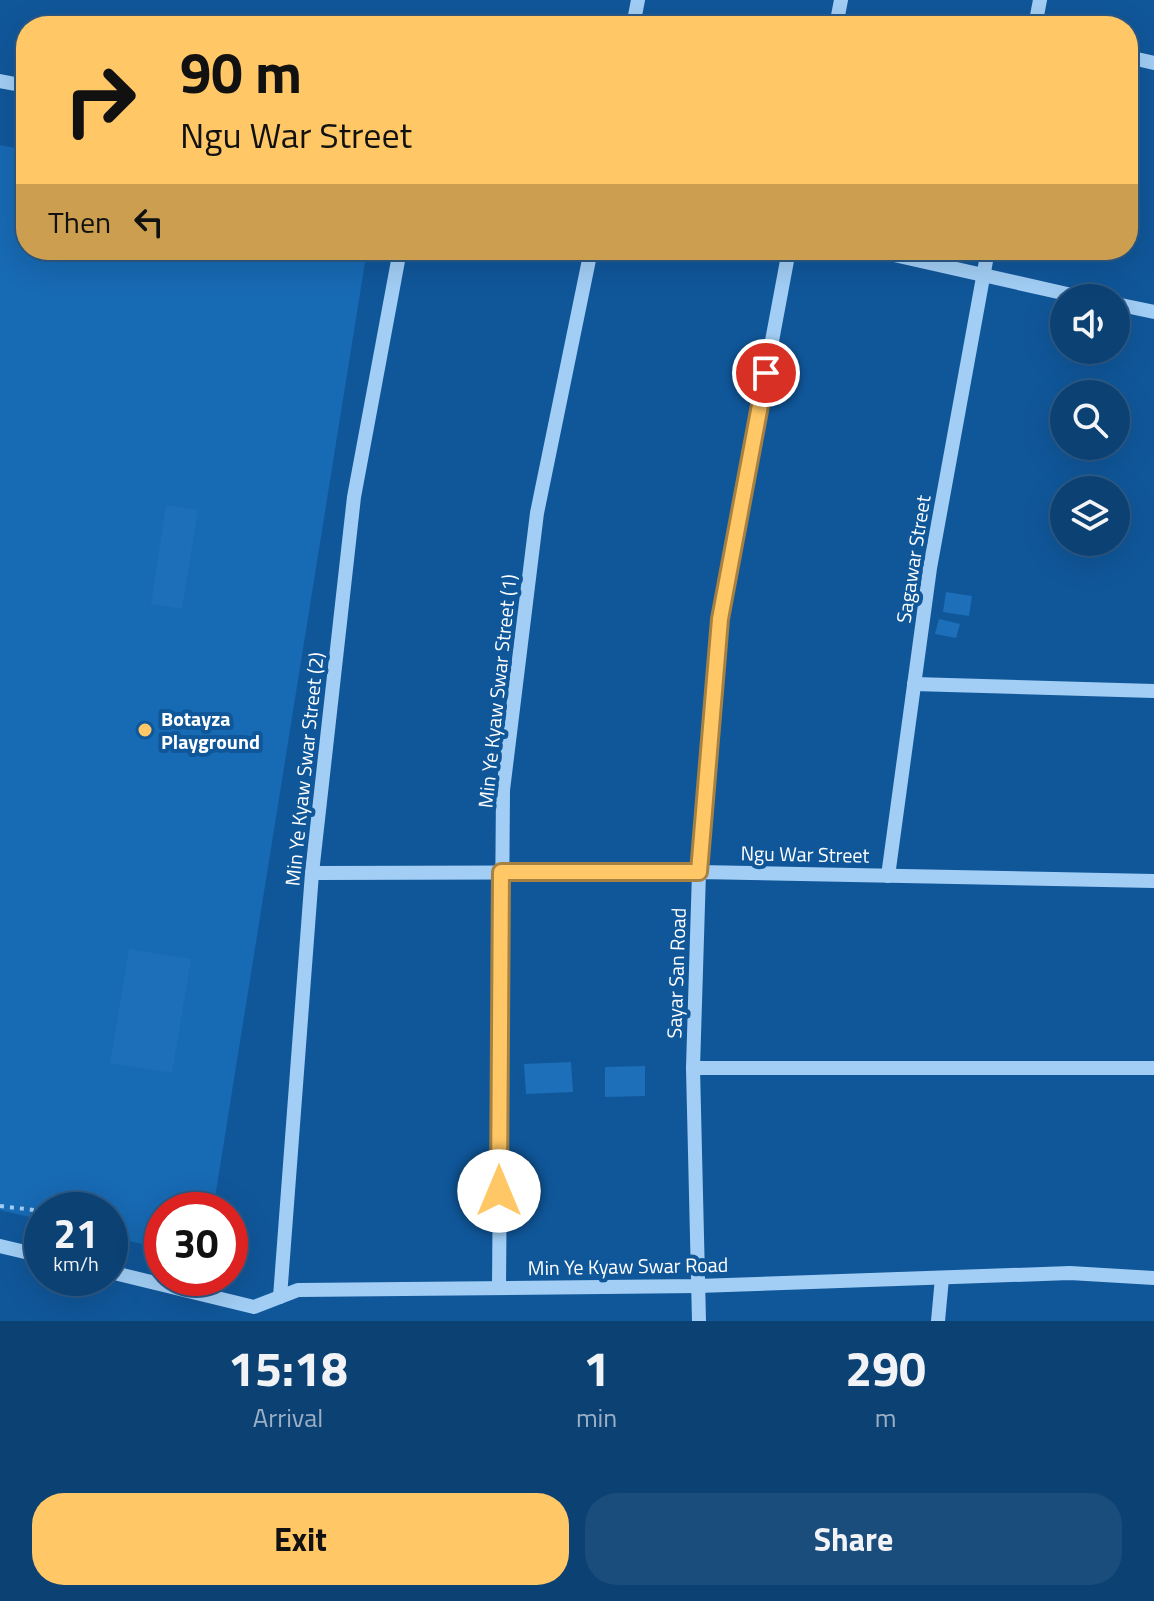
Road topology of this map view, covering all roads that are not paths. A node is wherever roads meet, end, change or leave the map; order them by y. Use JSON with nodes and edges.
{"nodes":[{"id":1,"x":398,"y":260,"type":"edge"},
{"id":2,"x":589,"y":260,"type":"edge"},
{"id":3,"x":787,"y":260,"type":"edge"},
{"id":4,"x":913,"y":260,"type":"edge"},
{"id":5,"x":986,"y":260,"type":"edge"},
{"id":6,"x":982,"y":277,"type":"junction"},
{"id":7,"x":1050,"y":291,"type":"edge"},
{"id":8,"x":1130,"y":307,"type":"edge"},
{"id":9,"x":1154,"y":312,"type":"edge"},
{"id":10,"x":914,"y":684,"type":"junction"},
{"id":11,"x":1154,"y":691,"type":"edge"},
{"id":12,"x":501,"y":872,"type":"junction"},
{"id":13,"x":699,"y":872,"type":"junction"},
{"id":14,"x":312,"y":873,"type":"junction"},
{"id":15,"x":888,"y":876,"type":"junction"},
{"id":16,"x":1154,"y":881,"type":"edge"},
{"id":17,"x":693,"y":1068,"type":"junction"},
{"id":18,"x":1154,"y":1068,"type":"edge"},
{"id":19,"x":0,"y":1246,"type":"edge"},
{"id":20,"x":24,"y":1252,"type":"edge"},
{"id":21,"x":128,"y":1277,"type":"edge"},
{"id":22,"x":942,"y":1278,"type":"junction"},
{"id":23,"x":1154,"y":1278,"type":"edge"},
{"id":24,"x":698,"y":1286,"type":"junction"},
{"id":25,"x":499,"y":1287,"type":"junction"},
{"id":26,"x":280,"y":1297,"type":"junction"},
{"id":27,"x":254,"y":1314,"type":"edge"},
{"id":28,"x":699,"y":1321,"type":"edge"},
{"id":29,"x":938,"y":1321,"type":"edge"}],
"edges":[{"from":1,"to":14,"type":"street","name":"Min Ye Kyaw Swar Street (2)"},
{"from":2,"to":12,"type":"street","name":"Min Ye Kyaw Swar Street (1)"},
{"from":3,"to":13,"type":"street","name":"Sayar San Road"},
{"from":4,"to":6,"type":"street"},
{"from":5,"to":6,"type":"street","name":"Sagawar Street"},
{"from":6,"to":7,"type":"street"},
{"from":6,"to":10,"type":"street","name":"Sagawar Street"},
{"from":8,"to":9,"type":"street"},
{"from":10,"to":11,"type":"street"},
{"from":10,"to":15,"type":"street","name":"Sagawar Street"},
{"from":12,"to":13,"type":"street","name":"Ngu War Street"},
{"from":12,"to":14,"type":"street","name":"Ngu War Street"},
{"from":12,"to":25,"type":"street","name":"Min Ye Kyaw Swar Street (1)"},
{"from":13,"to":15,"type":"street","name":"Ngu War Street"},
{"from":13,"to":17,"type":"street","name":"Sayar San Road"},
{"from":14,"to":26,"type":"street","name":"Min Ye Kyaw Swar Street (2)"},
{"from":15,"to":16,"type":"street","name":"Ngu War Street"},
{"from":17,"to":18,"type":"street"},
{"from":17,"to":24,"type":"street","name":"Sayar San Road"},
{"from":19,"to":20,"type":"street"},
{"from":21,"to":27,"type":"street","name":"Min Ye Kyaw Swar Road"},
{"from":22,"to":23,"type":"street","name":"Min Ye Kyaw Swar Road"},
{"from":22,"to":24,"type":"street","name":"Min Ye Kyaw Swar Road"},
{"from":22,"to":29,"type":"street"},
{"from":24,"to":25,"type":"street","name":"Min Ye Kyaw Swar Road"},
{"from":24,"to":28,"type":"street","name":"Sayar San Road"},
{"from":25,"to":26,"type":"street","name":"Min Ye Kyaw Swar Road"},
{"from":26,"to":27,"type":"street","name":"Min Ye Kyaw Swar Road"}]}
